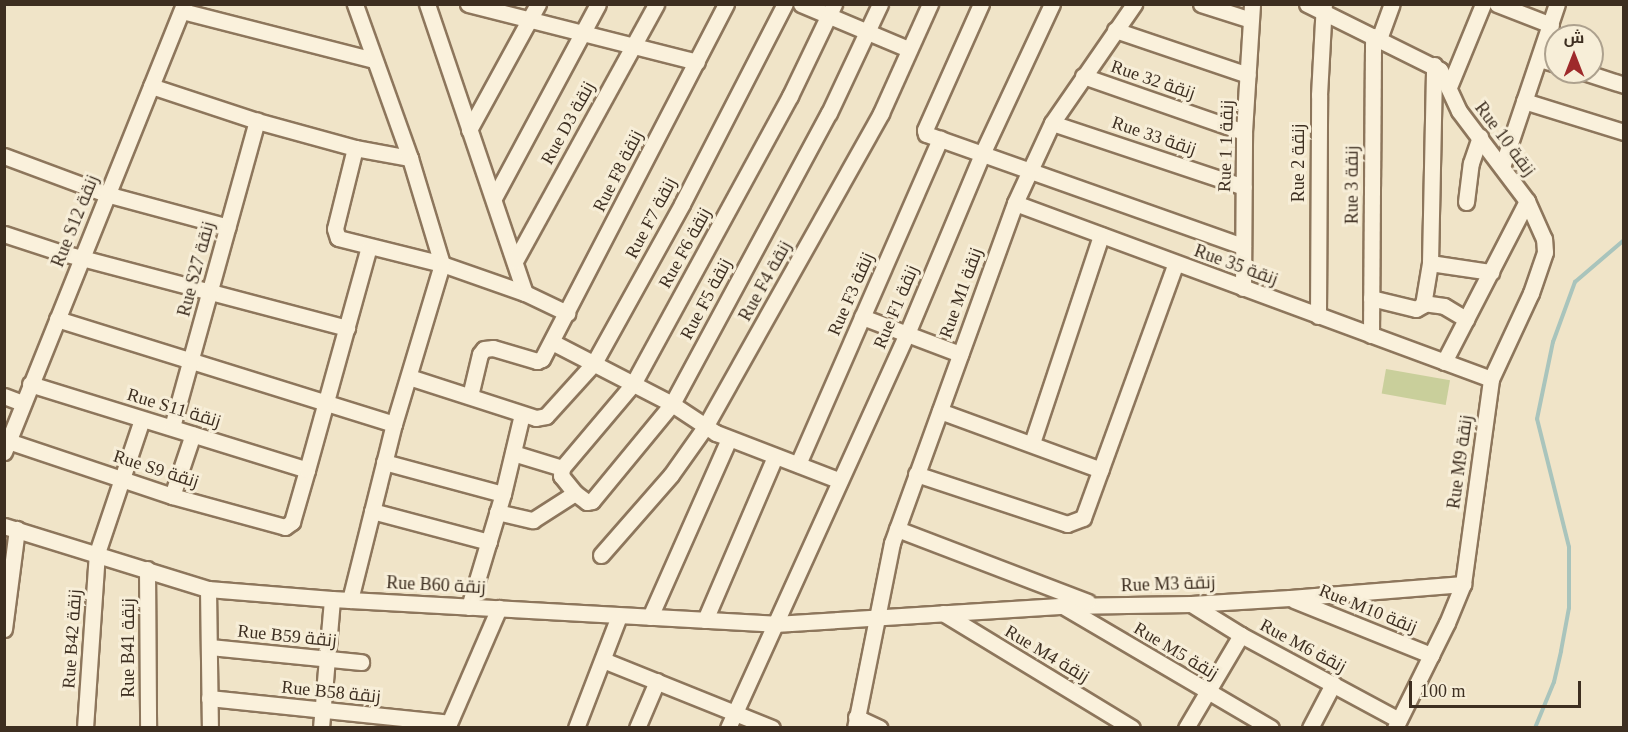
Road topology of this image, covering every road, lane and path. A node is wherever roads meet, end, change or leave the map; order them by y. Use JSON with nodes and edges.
{"nodes":[{"id":1,"x":355,"y":4,"type":"edge"},
{"id":2,"x":427,"y":4,"type":"edge"},
{"id":3,"x":468,"y":4,"type":"edge"},
{"id":4,"x":538,"y":4,"type":"edge"},
{"id":5,"x":598,"y":4,"type":"edge"},
{"id":6,"x":656,"y":4,"type":"edge"},
{"id":7,"x":726,"y":4,"type":"edge"},
{"id":8,"x":785,"y":4,"type":"edge"},
{"id":9,"x":801,"y":4,"type":"edge"},
{"id":10,"x":880,"y":4,"type":"edge"},
{"id":11,"x":930,"y":4,"type":"edge"},
{"id":12,"x":981,"y":4,"type":"edge"},
{"id":13,"x":1052,"y":4,"type":"edge"},
{"id":14,"x":1134,"y":4,"type":"edge"},
{"id":15,"x":1202,"y":4,"type":"edge"},
{"id":16,"x":1252,"y":4,"type":"edge"},
{"id":17,"x":1307,"y":4,"type":"edge"},
{"id":18,"x":1392,"y":4,"type":"edge"},
{"id":19,"x":1483,"y":4,"type":"edge"},
{"id":20,"x":1497,"y":4,"type":"edge"},
{"id":21,"x":1557,"y":4,"type":"edge"},
{"id":22,"x":183,"y":8,"type":"edge"},
{"id":23,"x":1323,"y":8,"type":"edge"},
{"id":24,"x":832,"y":10,"type":"edge"},
{"id":25,"x":530,"y":19,"type":"junction"},
{"id":26,"x":1251,"y":20,"type":"junction"},
{"id":27,"x":1548,"y":24,"type":"edge"},
{"id":28,"x":1551,"y":24,"type":"edge"},
{"id":29,"x":1115,"y":30,"type":"junction"},
{"id":30,"x":866,"y":31,"type":"junction"},
{"id":31,"x":583,"y":32,"type":"junction"},
{"id":32,"x":1376,"y":37,"type":"junction"},
{"id":33,"x":634,"y":46,"type":"junction"},
{"id":34,"x":1544,"y":47,"type":"edge"},
{"id":35,"x":908,"y":49,"type":"junction"},
{"id":36,"x":1540,"y":59,"type":"junction"},
{"id":37,"x":374,"y":60,"type":"junction"},
{"id":38,"x":1544,"y":60,"type":"edge"},
{"id":39,"x":697,"y":62,"type":"junction"},
{"id":40,"x":1434,"y":65,"type":"junction"},
{"id":41,"x":1248,"y":75,"type":"junction"},
{"id":42,"x":1083,"y":76,"type":"junction"},
{"id":43,"x":1604,"y":79,"type":"edge"},
{"id":44,"x":1623,"y":85,"type":"edge"},
{"id":45,"x":151,"y":87,"type":"junction"},
{"id":46,"x":1449,"y":87,"type":"junction"},
{"id":47,"x":1524,"y":101,"type":"junction"},
{"id":48,"x":257,"y":122,"type":"junction"},
{"id":49,"x":1052,"y":123,"type":"junction"},
{"id":50,"x":469,"y":130,"type":"junction"},
{"id":51,"x":1244,"y":132,"type":"junction"},
{"id":52,"x":1623,"y":132,"type":"edge"},
{"id":53,"x":1480,"y":137,"type":"junction"},
{"id":54,"x":940,"y":139,"type":"junction"},
{"id":55,"x":355,"y":148,"type":"junction"},
{"id":56,"x":982,"y":154,"type":"junction"},
{"id":57,"x":4,"y":156,"type":"edge"},
{"id":58,"x":410,"y":158,"type":"junction"},
{"id":59,"x":1502,"y":167,"type":"junction"},
{"id":60,"x":1028,"y":170,"type":"junction"},
{"id":61,"x":1244,"y":187,"type":"junction"},
{"id":62,"x":106,"y":194,"type":"junction"},
{"id":63,"x":494,"y":198,"type":"junction"},
{"id":64,"x":1527,"y":201,"type":"junction"},
{"id":65,"x":1466,"y":202,"type":"dead end"},
{"id":66,"x":1015,"y":203,"type":"junction"},
{"id":67,"x":228,"y":227,"type":"junction"},
{"id":68,"x":4,"y":234,"type":"edge"},
{"id":69,"x":1101,"y":235,"type":"junction"},
{"id":70,"x":1244,"y":246,"type":"junction"},
{"id":71,"x":369,"y":247,"type":"junction"},
{"id":72,"x":81,"y":257,"type":"junction"},
{"id":73,"x":515,"y":261,"type":"junction"},
{"id":74,"x":1176,"y":263,"type":"junction"},
{"id":75,"x":1430,"y":263,"type":"junction"},
{"id":76,"x":442,"y":264,"type":"junction"},
{"id":77,"x":1491,"y":272,"type":"junction"},
{"id":78,"x":1242,"y":288,"type":"junction"},
{"id":79,"x":212,"y":292,"type":"junction"},
{"id":80,"x":525,"y":293,"type":"junction"},
{"id":81,"x":1371,"y":298,"type":"junction"},
{"id":82,"x":1424,"y":303,"type":"junction"},
{"id":83,"x":567,"y":313,"type":"junction"},
{"id":84,"x":1318,"y":316,"type":"junction"},
{"id":85,"x":862,"y":317,"type":"junction"},
{"id":86,"x":57,"y":319,"type":"junction"},
{"id":87,"x":1466,"y":319,"type":"junction"},
{"id":88,"x":346,"y":328,"type":"junction"},
{"id":89,"x":1371,"y":335,"type":"junction"},
{"id":90,"x":906,"y":336,"type":"junction"},
{"id":91,"x":548,"y":349,"type":"junction"},
{"id":92,"x":960,"y":354,"type":"junction"},
{"id":93,"x":191,"y":360,"type":"junction"},
{"id":94,"x":1444,"y":362,"type":"junction"},
{"id":95,"x":594,"y":363,"type":"junction"},
{"id":96,"x":409,"y":377,"type":"junction"},
{"id":97,"x":1491,"y":379,"type":"junction"},
{"id":98,"x":30,"y":384,"type":"junction"},
{"id":99,"x":633,"y":384,"type":"junction"},
{"id":100,"x":4,"y":396,"type":"edge"},
{"id":101,"x":470,"y":396,"type":"junction"},
{"id":102,"x":326,"y":401,"type":"junction"},
{"id":103,"x":22,"y":403,"type":"junction"},
{"id":104,"x":672,"y":404,"type":"junction"},
{"id":105,"x":940,"y":411,"type":"junction"},
{"id":106,"x":522,"y":414,"type":"junction"},
{"id":107,"x":142,"y":418,"type":"junction"},
{"id":108,"x":394,"y":424,"type":"junction"},
{"id":109,"x":172,"y":427,"type":"junction"},
{"id":110,"x":705,"y":427,"type":"junction"},
{"id":111,"x":193,"y":435,"type":"junction"},
{"id":112,"x":729,"y":439,"type":"junction"},
{"id":113,"x":1032,"y":443,"type":"junction"},
{"id":114,"x":6,"y":447,"type":"edge"},
{"id":115,"x":513,"y":453,"type":"junction"},
{"id":116,"x":775,"y":457,"type":"junction"},
{"id":117,"x":384,"y":462,"type":"junction"},
{"id":118,"x":798,"y":464,"type":"junction"},
{"id":119,"x":562,"y":468,"type":"junction"},
{"id":120,"x":308,"y":470,"type":"junction"},
{"id":121,"x":1101,"y":470,"type":"junction"},
{"id":122,"x":916,"y":474,"type":"junction"},
{"id":123,"x":122,"y":478,"type":"junction"},
{"id":124,"x":838,"y":480,"type":"junction"},
{"id":125,"x":503,"y":494,"type":"junction"},
{"id":126,"x":575,"y":494,"type":"junction"},
{"id":127,"x":172,"y":496,"type":"junction"},
{"id":128,"x":372,"y":511,"type":"junction"},
{"id":129,"x":497,"y":513,"type":"junction"},
{"id":130,"x":11,"y":528,"type":"edge"},
{"id":131,"x":897,"y":529,"type":"junction"},
{"id":132,"x":489,"y":542,"type":"junction"},
{"id":133,"x":97,"y":553,"type":"junction"},
{"id":134,"x":601,"y":555,"type":"dead end"},
{"id":135,"x":147,"y":569,"type":"junction"},
{"id":136,"x":1462,"y":584,"type":"junction"},
{"id":137,"x":208,"y":589,"type":"junction"},
{"id":138,"x":1290,"y":598,"type":"junction"},
{"id":139,"x":332,"y":599,"type":"junction"},
{"id":140,"x":350,"y":600,"type":"junction"},
{"id":141,"x":1191,"y":604,"type":"junction"},
{"id":142,"x":1063,"y":606,"type":"junction"},
{"id":143,"x":1096,"y":606,"type":"junction"},
{"id":144,"x":469,"y":607,"type":"junction"},
{"id":145,"x":499,"y":608,"type":"junction"},
{"id":146,"x":943,"y":613,"type":"junction"},
{"id":147,"x":619,"y":616,"type":"junction"},
{"id":148,"x":650,"y":617,"type":"junction"},
{"id":149,"x":875,"y":618,"type":"junction"},
{"id":150,"x":705,"y":620,"type":"junction"},
{"id":151,"x":775,"y":624,"type":"junction"},
{"id":152,"x":4,"y":629,"type":"edge"},
{"id":153,"x":1241,"y":635,"type":"junction"},
{"id":154,"x":210,"y":647,"type":"junction"},
{"id":155,"x":1431,"y":655,"type":"junction"},
{"id":156,"x":326,"y":660,"type":"junction"},
{"id":157,"x":603,"y":660,"type":"junction"},
{"id":158,"x":361,"y":662,"type":"dead end"},
{"id":159,"x":657,"y":681,"type":"junction"},
{"id":160,"x":1333,"y":684,"type":"junction"},
{"id":161,"x":1208,"y":693,"type":"junction"},
{"id":162,"x":209,"y":698,"type":"junction"},
{"id":163,"x":322,"y":712,"type":"junction"},
{"id":164,"x":734,"y":712,"type":"junction"},
{"id":165,"x":855,"y":722,"type":"edge"},
{"id":166,"x":1397,"y":724,"type":"edge"},
{"id":167,"x":448,"y":725,"type":"edge"},
{"id":168,"x":85,"y":728,"type":"edge"},
{"id":169,"x":148,"y":728,"type":"edge"},
{"id":170,"x":210,"y":728,"type":"edge"},
{"id":171,"x":321,"y":728,"type":"edge"},
{"id":172,"x":576,"y":728,"type":"edge"},
{"id":173,"x":637,"y":728,"type":"edge"},
{"id":174,"x":728,"y":728,"type":"edge"},
{"id":175,"x":772,"y":728,"type":"edge"},
{"id":176,"x":880,"y":728,"type":"edge"},
{"id":177,"x":1132,"y":728,"type":"edge"},
{"id":178,"x":1186,"y":728,"type":"edge"},
{"id":179,"x":1271,"y":728,"type":"edge"},
{"id":180,"x":1310,"y":728,"type":"edge"}],
"edges":[{"from":1,"to":37,"type":"street"},
{"from":2,"to":50,"type":"street"},
{"from":3,"to":25,"type":"street"},
{"from":4,"to":25,"type":"street"},
{"from":5,"to":31,"type":"street"},
{"from":6,"to":33,"type":"street","name":"Rue D3 زنقة"},
{"from":7,"to":39,"type":"street","name":"Rue F8 زنقة"},
{"from":8,"to":95,"type":"street","name":"Rue F7 زنقة"},
{"from":9,"to":24,"type":"street"},
{"from":10,"to":30,"type":"street","name":"Rue F5 زنقة"},
{"from":11,"to":35,"type":"street","name":"Rue F4 زنقة"},
{"from":12,"to":54,"type":"street","name":"Rue 35 زنقة"},
{"from":13,"to":56,"type":"street","name":"Rue F1 زنقة"},
{"from":14,"to":29,"type":"street","name":"Rue M1 زنقة"},
{"from":15,"to":26,"type":"street"},
{"from":16,"to":26,"type":"street","name":"Rue 1 زنقة 1"},
{"from":17,"to":23,"type":"street"},
{"from":18,"to":32,"type":"street","name":"Rue 3 زنقة"},
{"from":19,"to":46,"type":"street"},
{"from":20,"to":27,"type":"street"},
{"from":21,"to":28,"type":"street"},
{"from":22,"to":37,"type":"street"},
{"from":22,"to":45,"type":"street","name":"Rue S12 زنقة"},
{"from":23,"to":32,"type":"street"},
{"from":23,"to":84,"type":"street","name":"Rue 2 زنقة"},
{"from":24,"to":30,"type":"street"},
{"from":24,"to":99,"type":"street","name":"Rue F6 زنقة"},
{"from":25,"to":31,"type":"street"},
{"from":25,"to":50,"type":"street"},
{"from":26,"to":41,"type":"street","name":"Rue 1 زنقة 1"},
{"from":29,"to":41,"type":"street"},
{"from":29,"to":42,"type":"street","name":"Rue M1 زنقة"},
{"from":30,"to":35,"type":"street"},
{"from":30,"to":104,"type":"street","name":"Rue F5 زنقة"},
{"from":31,"to":33,"type":"street"},
{"from":31,"to":63,"type":"street"},
{"from":32,"to":40,"type":"street"},
{"from":32,"to":81,"type":"street","name":"Rue 3 زنقة"},
{"from":33,"to":39,"type":"street"},
{"from":33,"to":73,"type":"street","name":"Rue D3 زنقة"},
{"from":34,"to":36,"type":"street"},
{"from":35,"to":110,"type":"street","name":"Rue F4 زنقة"},
{"from":36,"to":38,"type":"street"},
{"from":36,"to":47,"type":"street"},
{"from":37,"to":58,"type":"street"},
{"from":39,"to":83,"type":"street","name":"Rue F8 زنقة"},
{"from":40,"to":46,"type":"street","name":"Rue 10 زنقة"},
{"from":40,"to":75,"type":"street"},
{"from":41,"to":51,"type":"street","name":"Rue 1 زنقة 1"},
{"from":42,"to":49,"type":"street","name":"Rue M1 زنقة"},
{"from":42,"to":51,"type":"street","name":"Rue 32 زنقة"},
{"from":43,"to":44,"type":"street"},
{"from":45,"to":48,"type":"street"},
{"from":45,"to":62,"type":"street","name":"Rue S12 زنقة"},
{"from":46,"to":53,"type":"street","name":"Rue 10 زنقة"},
{"from":47,"to":52,"type":"street"},
{"from":47,"to":59,"type":"street"},
{"from":48,"to":55,"type":"street"},
{"from":48,"to":67,"type":"street","name":"Rue S27 زنقة"},
{"from":49,"to":60,"type":"street","name":"Rue M1 زنقة"},
{"from":49,"to":61,"type":"street","name":"Rue 33 زنقة"},
{"from":50,"to":63,"type":"street"},
{"from":51,"to":61,"type":"street","name":"Rue 1 زنقة 1"},
{"from":53,"to":59,"type":"street","name":"Rue 10 زنقة"},
{"from":53,"to":65,"type":"street"},
{"from":54,"to":56,"type":"street","name":"Rue 35 زنقة"},
{"from":54,"to":85,"type":"street","name":"Rue F3 زنقة"},
{"from":55,"to":58,"type":"street"},
{"from":55,"to":71,"type":"street"},
{"from":56,"to":60,"type":"street","name":"Rue 35 زنقة"},
{"from":56,"to":90,"type":"street","name":"Rue F1 زنقة"},
{"from":57,"to":62,"type":"street"},
{"from":58,"to":76,"type":"street"},
{"from":59,"to":64,"type":"street","name":"Rue 10 زنقة"},
{"from":60,"to":66,"type":"street","name":"Rue M1 زنقة"},
{"from":60,"to":70,"type":"street","name":"Rue 35 زنقة"},
{"from":61,"to":70,"type":"street","name":"Rue 1 زنقة 1"},
{"from":62,"to":67,"type":"street"},
{"from":62,"to":72,"type":"street","name":"Rue S12 زنقة"},
{"from":63,"to":73,"type":"street"},
{"from":64,"to":77,"type":"street","name":"Rue 10 زنقة"},
{"from":64,"to":97,"type":"street","name":"Rue M9 زنقة"},
{"from":66,"to":69,"type":"street","name":"Rue 35 زنقة"},
{"from":66,"to":92,"type":"street","name":"Rue M1 زنقة"},
{"from":67,"to":79,"type":"street","name":"Rue S27 زنقة"},
{"from":68,"to":72,"type":"street"},
{"from":69,"to":74,"type":"street","name":"Rue 35 زنقة"},
{"from":69,"to":113,"type":"street"},
{"from":70,"to":78,"type":"street","name":"Rue 1 زنقة 1"},
{"from":71,"to":76,"type":"street"},
{"from":71,"to":88,"type":"street"},
{"from":72,"to":79,"type":"street"},
{"from":72,"to":86,"type":"street","name":"Rue S12 زنقة"},
{"from":73,"to":80,"type":"street"},
{"from":74,"to":78,"type":"street","name":"Rue 35 زنقة"},
{"from":74,"to":121,"type":"street"},
{"from":75,"to":77,"type":"street"},
{"from":75,"to":82,"type":"street"},
{"from":76,"to":80,"type":"street"},
{"from":76,"to":96,"type":"street"},
{"from":77,"to":87,"type":"street","name":"Rue 10 زنقة"},
{"from":78,"to":84,"type":"street","name":"Rue 35 زنقة"},
{"from":79,"to":88,"type":"street"},
{"from":79,"to":93,"type":"street","name":"Rue S27 زنقة"},
{"from":80,"to":83,"type":"street"},
{"from":81,"to":82,"type":"street"},
{"from":81,"to":89,"type":"street","name":"Rue 3 زنقة"},
{"from":82,"to":87,"type":"street"},
{"from":83,"to":91,"type":"street","name":"Rue F8 زنقة"},
{"from":84,"to":89,"type":"street","name":"Rue 35 زنقة"},
{"from":85,"to":90,"type":"street"},
{"from":85,"to":118,"type":"street","name":"Rue F3 زنقة"},
{"from":86,"to":93,"type":"street"},
{"from":86,"to":98,"type":"street","name":"Rue S12 زنقة"},
{"from":87,"to":94,"type":"street","name":"Rue 10 زنقة"},
{"from":88,"to":102,"type":"street"},
{"from":89,"to":94,"type":"street","name":"Rue 35 زنقة"},
{"from":90,"to":92,"type":"street"},
{"from":90,"to":124,"type":"street","name":"Rue F1 زنقة"},
{"from":91,"to":95,"type":"street"},
{"from":91,"to":101,"type":"street"},
{"from":92,"to":105,"type":"street","name":"Rue M1 زنقة"},
{"from":93,"to":102,"type":"street"},
{"from":93,"to":109,"type":"street","name":"Rue S27 زنقة"},
{"from":94,"to":97,"type":"street","name":"Rue 35 زنقة"},
{"from":95,"to":99,"type":"street"},
{"from":95,"to":106,"type":"street","name":"Rue F7 زنقة"},
{"from":96,"to":101,"type":"street"},
{"from":96,"to":108,"type":"street"},
{"from":97,"to":136,"type":"street","name":"Rue M9 زنقة"},
{"from":98,"to":103,"type":"street","name":"Rue S12 زنقة"},
{"from":98,"to":107,"type":"street","name":"Rue S11 زنقة"},
{"from":99,"to":104,"type":"street"},
{"from":99,"to":119,"type":"street","name":"Rue F6 زنقة"},
{"from":100,"to":103,"type":"street"},
{"from":101,"to":106,"type":"street"},
{"from":102,"to":108,"type":"street"},
{"from":102,"to":120,"type":"street"},
{"from":103,"to":114,"type":"street","name":"Rue S12 زنقة"},
{"from":104,"to":110,"type":"street"},
{"from":104,"to":126,"type":"street","name":"Rue F5 زنقة"},
{"from":105,"to":113,"type":"street"},
{"from":105,"to":122,"type":"street","name":"Rue M1 زنقة"},
{"from":106,"to":115,"type":"street"},
{"from":107,"to":109,"type":"street","name":"Rue S11 زنقة"},
{"from":107,"to":123,"type":"street","name":"Rue B42 زنقة"},
{"from":108,"to":117,"type":"street"},
{"from":109,"to":111,"type":"street","name":"Rue S11 زنقة"},
{"from":110,"to":112,"type":"street"},
{"from":110,"to":134,"type":"street","name":"Rue F4 زنقة"},
{"from":111,"to":120,"type":"street","name":"Rue S11 زنقة"},
{"from":111,"to":127,"type":"street"},
{"from":112,"to":116,"type":"street"},
{"from":112,"to":148,"type":"street"},
{"from":113,"to":121,"type":"street"},
{"from":114,"to":123,"type":"street","name":"Rue S9 زنقة"},
{"from":115,"to":119,"type":"street"},
{"from":115,"to":125,"type":"street"},
{"from":116,"to":118,"type":"street"},
{"from":116,"to":150,"type":"street"},
{"from":117,"to":125,"type":"street"},
{"from":117,"to":128,"type":"street"},
{"from":118,"to":124,"type":"street"},
{"from":119,"to":126,"type":"street"},
{"from":120,"to":127,"type":"street","name":"Rue S9 زنقة"},
{"from":121,"to":122,"type":"street"},
{"from":122,"to":131,"type":"street","name":"Rue M1 زنقة"},
{"from":123,"to":127,"type":"street","name":"Rue S9 زنقة"},
{"from":123,"to":133,"type":"street","name":"Rue B42 زنقة"},
{"from":124,"to":151,"type":"street","name":"Rue F1 زنقة"},
{"from":125,"to":129,"type":"street"},
{"from":126,"to":129,"type":"street"},
{"from":128,"to":132,"type":"street"},
{"from":128,"to":140,"type":"street"},
{"from":129,"to":132,"type":"street"},
{"from":130,"to":133,"type":"street","name":"Rue B60 زنقة"},
{"from":130,"to":152,"type":"street"},
{"from":131,"to":143,"type":"street"},
{"from":131,"to":149,"type":"street","name":"Rue M1 زنقة"},
{"from":132,"to":144,"type":"street"},
{"from":133,"to":135,"type":"street","name":"Rue B60 زنقة"},
{"from":133,"to":168,"type":"street","name":"Rue B42 زنقة"},
{"from":135,"to":137,"type":"street","name":"Rue B60 زنقة"},
{"from":135,"to":169,"type":"street","name":"Rue B41 زنقة"},
{"from":136,"to":138,"type":"street","name":"Rue M3 زنقة"},
{"from":136,"to":155,"type":"street","name":"Rue M9 زنقة"},
{"from":137,"to":139,"type":"street","name":"Rue B60 زنقة"},
{"from":137,"to":154,"type":"street"},
{"from":138,"to":141,"type":"street","name":"Rue M3 زنقة"},
{"from":138,"to":155,"type":"street","name":"Rue M10 زنقة"},
{"from":139,"to":140,"type":"street","name":"Rue B60 زنقة"},
{"from":139,"to":156,"type":"street"},
{"from":140,"to":144,"type":"street","name":"Rue B60 زنقة"},
{"from":141,"to":143,"type":"street","name":"Rue M3 زنقة"},
{"from":141,"to":153,"type":"street","name":"Rue M6 زنقة"},
{"from":142,"to":143,"type":"street","name":"Rue M3 زنقة"},
{"from":142,"to":146,"type":"street","name":"Rue M3 زنقة"},
{"from":142,"to":161,"type":"street","name":"Rue M5 زنقة"},
{"from":144,"to":145,"type":"street","name":"Rue B60 زنقة"},
{"from":145,"to":147,"type":"street","name":"Rue B60 زنقة"},
{"from":145,"to":167,"type":"street"},
{"from":146,"to":149,"type":"street","name":"Rue M3 زنقة"},
{"from":146,"to":177,"type":"street","name":"Rue M4 زنقة"},
{"from":147,"to":148,"type":"street","name":"Rue B60 زنقة"},
{"from":147,"to":157,"type":"street"},
{"from":148,"to":150,"type":"street","name":"Rue B60 زنقة"},
{"from":149,"to":151,"type":"street","name":"Rue B60 زنقة"},
{"from":149,"to":165,"type":"street","name":"Rue M1 زنقة"},
{"from":150,"to":151,"type":"street","name":"Rue B60 زنقة"},
{"from":151,"to":164,"type":"street","name":"Rue F1 زنقة"},
{"from":153,"to":160,"type":"street","name":"Rue M6 زنقة"},
{"from":153,"to":161,"type":"street"},
{"from":154,"to":156,"type":"street","name":"Rue B59 زنقة"},
{"from":154,"to":162,"type":"street"},
{"from":155,"to":166,"type":"street","name":"Rue M9 زنقة"},
{"from":156,"to":158,"type":"street","name":"Rue B59 زنقة"},
{"from":156,"to":163,"type":"street"},
{"from":157,"to":159,"type":"street"},
{"from":157,"to":172,"type":"street"},
{"from":159,"to":164,"type":"street"},
{"from":159,"to":173,"type":"street"},
{"from":160,"to":166,"type":"street","name":"Rue M6 زنقة"},
{"from":160,"to":180,"type":"street"},
{"from":161,"to":178,"type":"street"},
{"from":161,"to":179,"type":"street","name":"Rue M5 زنقة"},
{"from":162,"to":163,"type":"street","name":"Rue B58 زنقة"},
{"from":162,"to":170,"type":"street"},
{"from":163,"to":167,"type":"street","name":"Rue B58 زنقة"},
{"from":163,"to":171,"type":"street"},
{"from":164,"to":174,"type":"street","name":"Rue F1 زنقة"},
{"from":164,"to":175,"type":"street"},
{"from":165,"to":176,"type":"street"}]}
